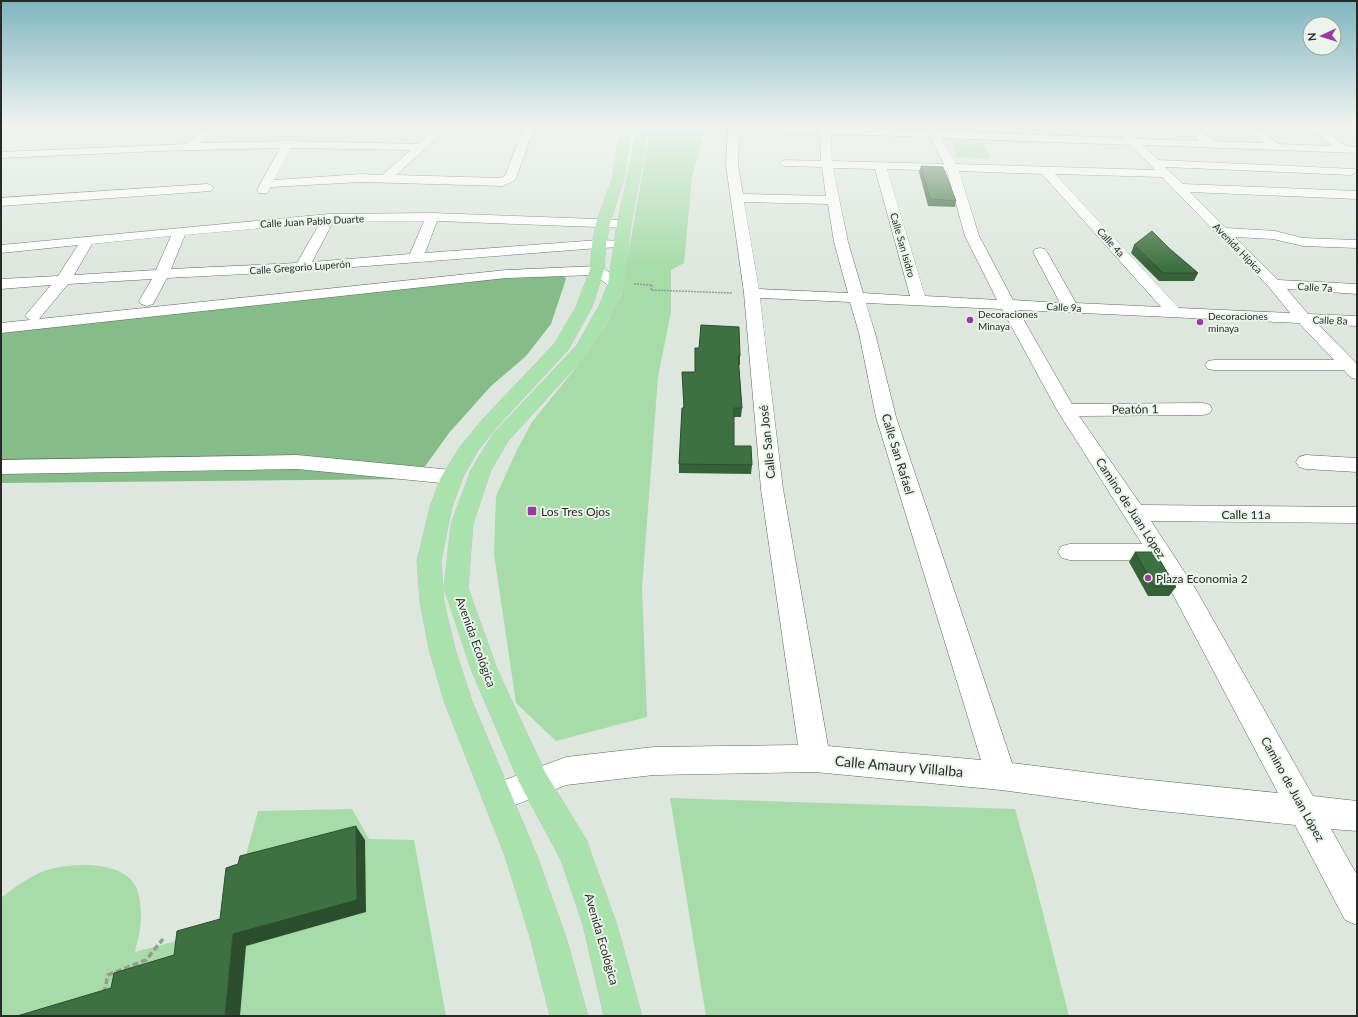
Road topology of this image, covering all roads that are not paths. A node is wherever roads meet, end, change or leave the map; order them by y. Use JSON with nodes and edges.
{"nodes":[{"id":1,"x":272,"y":172,"type":"edge"},
{"id":2,"x":393,"y":172,"type":"edge"},
{"id":3,"x":512,"y":172,"type":"edge"},
{"id":4,"x":619,"y":172,"type":"edge"},
{"id":5,"x":634,"y":172,"type":"edge"},
{"id":6,"x":733,"y":172,"type":"edge"},
{"id":7,"x":828,"y":172,"type":"edge"},
{"id":8,"x":882,"y":172,"type":"edge"},
{"id":9,"x":953,"y":172,"type":"edge"},
{"id":10,"x":1047,"y":172,"type":"edge"},
{"id":11,"x":1104,"y":172,"type":"edge"},
{"id":12,"x":1166,"y":174,"type":"joint"},
{"id":13,"x":385,"y":179,"type":"junction"},
{"id":14,"x":207,"y":188,"type":"dead end"},
{"id":15,"x":1180,"y":188,"type":"junction"},
{"id":16,"x":1357,"y":194,"type":"edge"},
{"id":17,"x":737,"y":198,"type":"junction"},
{"id":18,"x":833,"y":200,"type":"junction"},
{"id":19,"x":1,"y":202,"type":"edge"},
{"id":20,"x":432,"y":217,"type":"junction"},
{"id":21,"x":329,"y":218,"type":"junction"},
{"id":22,"x":603,"y":224,"type":"junction"},
{"id":23,"x":624,"y":224,"type":"junction"},
{"id":24,"x":180,"y":231,"type":"junction"},
{"id":25,"x":1223,"y":232,"type":"junction"},
{"id":26,"x":1357,"y":233,"type":"edge"},
{"id":27,"x":1275,"y":235,"type":"junction"},
{"id":28,"x":88,"y":240,"type":"junction"},
{"id":29,"x":599,"y":244,"type":"junction"},
{"id":30,"x":621,"y":244,"type":"junction"},
{"id":31,"x":1357,"y":244,"type":"edge"},
{"id":32,"x":1,"y":249,"type":"edge"},
{"id":33,"x":1040,"y":252,"type":"dead end"},
{"id":34,"x":416,"y":258,"type":"junction"},
{"id":35,"x":302,"y":267,"type":"junction"},
{"id":36,"x":597,"y":270,"type":"junction"},
{"id":37,"x":162,"y":274,"type":"junction"},
{"id":38,"x":63,"y":280,"type":"junction"},
{"id":39,"x":1,"y":284,"type":"edge"},
{"id":40,"x":616,"y":284,"type":"junction"},
{"id":41,"x":1274,"y":284,"type":"junction"},
{"id":42,"x":1357,"y":289,"type":"edge"},
{"id":43,"x":752,"y":293,"type":"junction"},
{"id":44,"x":857,"y":298,"type":"junction"},
{"id":45,"x":919,"y":301,"type":"junction"},
{"id":46,"x":147,"y":302,"type":"dead end"},
{"id":47,"x":1007,"y":305,"type":"junction"},
{"id":48,"x":1071,"y":308,"type":"junction"},
{"id":49,"x":1175,"y":313,"type":"junction"},
{"id":50,"x":33,"y":316,"type":"dead end"},
{"id":51,"x":1304,"y":319,"type":"junction"},
{"id":52,"x":1357,"y":321,"type":"edge"},
{"id":53,"x":1,"y":328,"type":"edge"},
{"id":54,"x":1214,"y":365,"type":"dead end"},
{"id":55,"x":1355,"y":371,"type":"edge"},
{"id":56,"x":1203,"y":409,"type":"dead end"},
{"id":57,"x":1066,"y":410,"type":"junction"},
{"id":58,"x":1306,"y":462,"type":"dead end"},
{"id":59,"x":1357,"y":465,"type":"edge"},
{"id":60,"x":1,"y":467,"type":"edge"},
{"id":61,"x":452,"y":478,"type":"junction"},
{"id":62,"x":1135,"y":513,"type":"junction"},
{"id":63,"x":1353,"y":519,"type":"edge"},
{"id":64,"x":1070,"y":552,"type":"dead end"},
{"id":65,"x":1159,"y":552,"type":"junction"},
{"id":66,"x":815,"y":758,"type":"junction"},
{"id":67,"x":1001,"y":776,"type":"junction"},
{"id":68,"x":534,"y":782,"type":"junction"},
{"id":69,"x":496,"y":797,"type":"junction"},
{"id":70,"x":1305,"y":811,"type":"junction"},
{"id":71,"x":1357,"y":816,"type":"edge"},
{"id":72,"x":1357,"y":908,"type":"edge"},
{"id":73,"x":569,"y":1016,"type":"edge"},
{"id":74,"x":623,"y":1016,"type":"edge"}],
"edges":[{"from":1,"to":13,"type":"street"},
{"from":2,"to":13,"type":"street"},
{"from":3,"to":13,"type":"street"},
{"from":4,"to":22,"type":"main road"},
{"from":5,"to":23,"type":"main road","name":"Avenida Ecológica"},
{"from":6,"to":17,"type":"street","name":"Calle San José"},
{"from":7,"to":18,"type":"street","name":"Calle San Rafael"},
{"from":8,"to":45,"type":"street","name":"Calle San Isidro"},
{"from":9,"to":47,"type":"street","name":"Camino de Juan López"},
{"from":10,"to":49,"type":"street","name":"Calle 4a"},
{"from":11,"to":12,"type":"street"},
{"from":12,"to":15,"type":"street","name":"Avenida Hípica"},
{"from":14,"to":19,"type":"street"},
{"from":15,"to":16,"type":"street"},
{"from":15,"to":25,"type":"street","name":"Avenida Hípica"},
{"from":17,"to":18,"type":"street"},
{"from":17,"to":43,"type":"street","name":"Calle San José"},
{"from":18,"to":44,"type":"street","name":"Calle San Rafael"},
{"from":20,"to":21,"type":"street","name":"Calle Juan Pablo Duarte"},
{"from":20,"to":22,"type":"street","name":"Calle Juan Pablo Duarte"},
{"from":20,"to":34,"type":"street"},
{"from":21,"to":24,"type":"street","name":"Calle Juan Pablo Duarte"},
{"from":21,"to":35,"type":"street"},
{"from":22,"to":23,"type":"street","name":"Calle Juan Pablo Duarte"},
{"from":22,"to":29,"type":"main road"},
{"from":23,"to":30,"type":"main road","name":"Avenida Ecológica"},
{"from":24,"to":28,"type":"street","name":"Calle Juan Pablo Duarte"},
{"from":24,"to":37,"type":"street"},
{"from":25,"to":27,"type":"street"},
{"from":25,"to":41,"type":"street","name":"Avenida Hípica"},
{"from":26,"to":27,"type":"street"},
{"from":27,"to":31,"type":"street"},
{"from":28,"to":32,"type":"street","name":"Calle Juan Pablo Duarte"},
{"from":28,"to":38,"type":"street"},
{"from":29,"to":30,"type":"street","name":"Calle Gregorio Luperón"},
{"from":29,"to":34,"type":"street","name":"Calle Gregorio Luperón"},
{"from":29,"to":36,"type":"main road"},
{"from":30,"to":40,"type":"main road","name":"Avenida Ecológica"},
{"from":33,"to":48,"type":"street"},
{"from":34,"to":35,"type":"street","name":"Calle Gregorio Luperón"},
{"from":35,"to":37,"type":"street","name":"Calle Gregorio Luperón"},
{"from":36,"to":40,"type":"street"},
{"from":36,"to":53,"type":"street"},
{"from":36,"to":61,"type":"main road"},
{"from":37,"to":38,"type":"street","name":"Calle Gregorio Luperón"},
{"from":37,"to":46,"type":"street"},
{"from":38,"to":39,"type":"street","name":"Calle Gregorio Luperón"},
{"from":38,"to":50,"type":"street"},
{"from":40,"to":68,"type":"main road","name":"Avenida Ecológica"},
{"from":41,"to":42,"type":"street","name":"Calle 7a"},
{"from":41,"to":51,"type":"street","name":"Avenida Hípica"},
{"from":43,"to":44,"type":"street","name":"Calle 9a"},
{"from":43,"to":66,"type":"street","name":"Calle San José"},
{"from":44,"to":45,"type":"street","name":"Calle 9a"},
{"from":44,"to":67,"type":"street","name":"Calle San Rafael"},
{"from":45,"to":47,"type":"street","name":"Calle 9a"},
{"from":47,"to":48,"type":"street","name":"Calle 9a"},
{"from":47,"to":57,"type":"street","name":"Camino de Juan López"},
{"from":48,"to":49,"type":"street","name":"Calle 9a"},
{"from":49,"to":51,"type":"street","name":"Calle 9a"},
{"from":51,"to":52,"type":"street","name":"Calle 8a"},
{"from":51,"to":55,"type":"street","name":"Avenida Hípica"},
{"from":54,"to":55,"type":"street"},
{"from":56,"to":57,"type":"street","name":"Peatón 1"},
{"from":57,"to":62,"type":"street","name":"Camino de Juan López"},
{"from":58,"to":59,"type":"street"},
{"from":60,"to":61,"type":"street"},
{"from":61,"to":69,"type":"main road"},
{"from":62,"to":63,"type":"street","name":"Calle 11a"},
{"from":62,"to":65,"type":"street","name":"Camino de Juan López"},
{"from":64,"to":65,"type":"street"},
{"from":65,"to":70,"type":"street","name":"Camino de Juan López"},
{"from":66,"to":67,"type":"street","name":"Calle Amaury Villalba"},
{"from":66,"to":68,"type":"street","name":"Calle Amaury Villalba"},
{"from":67,"to":70,"type":"street","name":"Calle Amaury Villalba"},
{"from":68,"to":69,"type":"street","name":"Calle Amaury Villalba"},
{"from":68,"to":74,"type":"main road","name":"Avenida Ecológica"},
{"from":69,"to":73,"type":"main road"},
{"from":70,"to":71,"type":"street"},
{"from":70,"to":72,"type":"street","name":"Camino de Juan López"}]}
